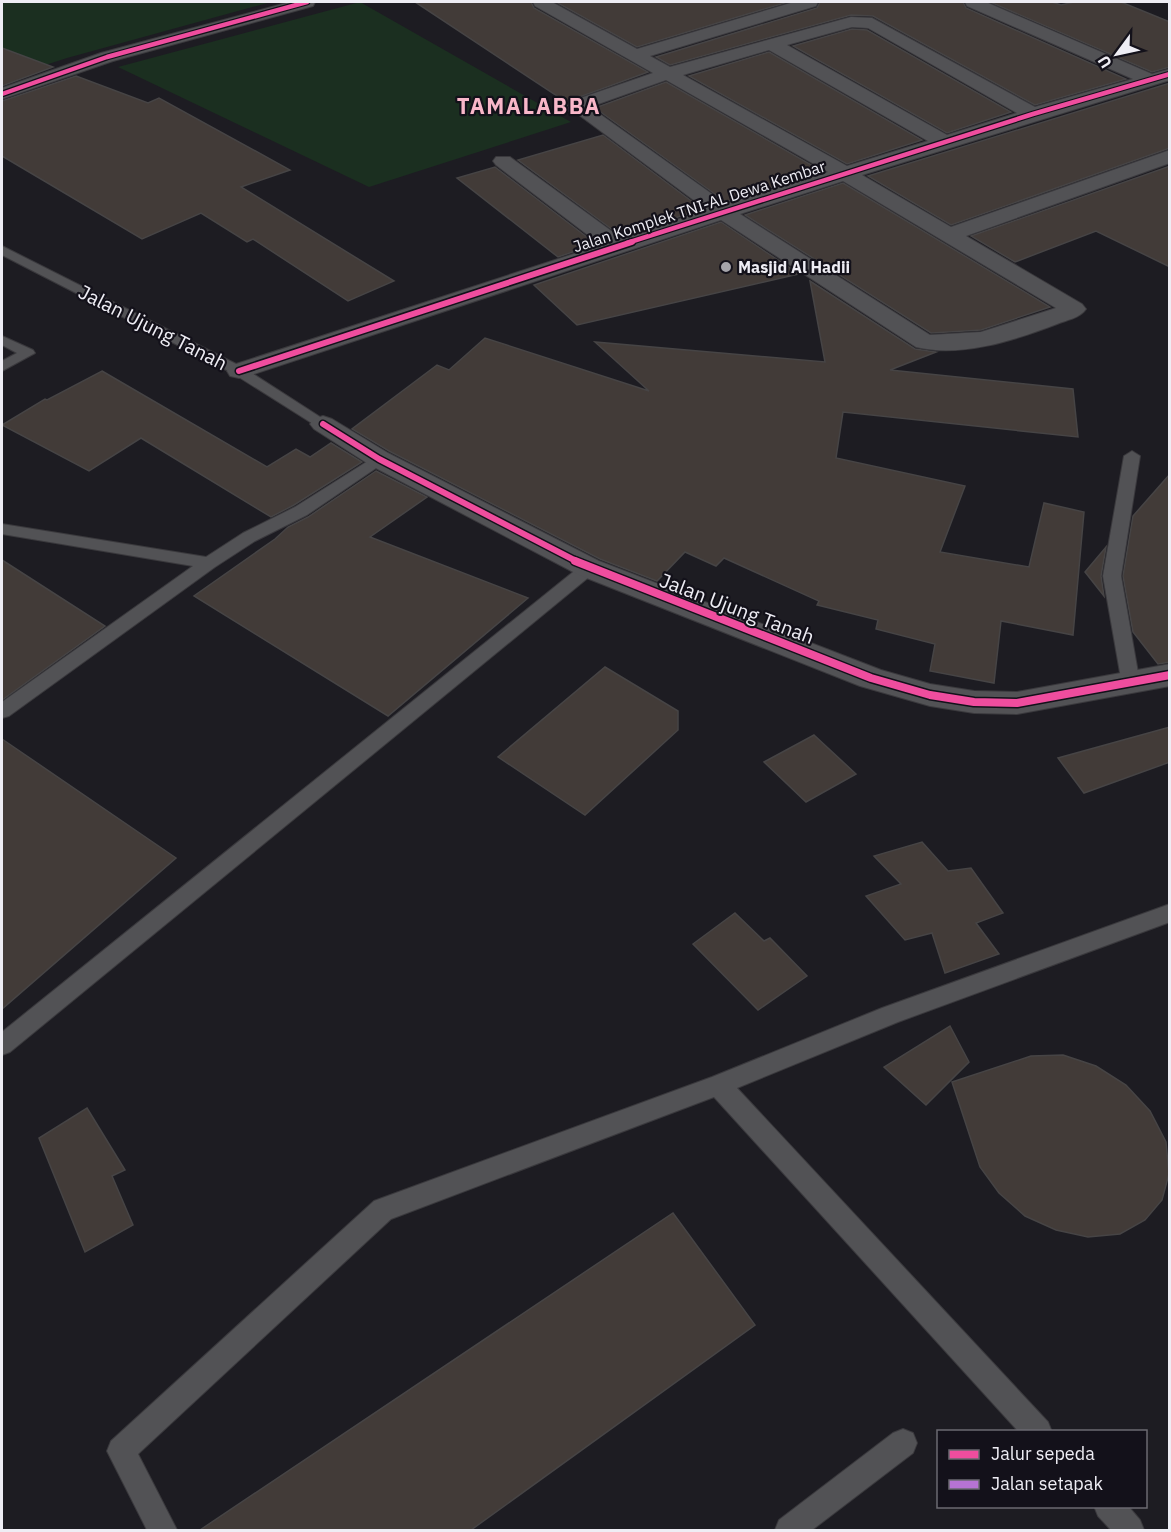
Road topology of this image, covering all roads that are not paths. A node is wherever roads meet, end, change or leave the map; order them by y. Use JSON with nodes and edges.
{"nodes":[{"id":1,"x":307,"y":2,"type":"edge"},
{"id":2,"x":753,"y":2,"type":"edge"},
{"id":3,"x":810,"y":2,"type":"edge"},
{"id":4,"x":973,"y":2,"type":"edge"},
{"id":5,"x":551,"y":3,"type":"edge"},
{"id":6,"x":774,"y":12,"type":"junction"},
{"id":7,"x":771,"y":44,"type":"junction"},
{"id":8,"x":635,"y":55,"type":"junction"},
{"id":9,"x":669,"y":73,"type":"junction"},
{"id":10,"x":1160,"y":77,"type":"edge"},
{"id":11,"x":2,"y":94,"type":"edge"},
{"id":12,"x":1033,"y":114,"type":"junction"},
{"id":13,"x":945,"y":142,"type":"junction"},
{"id":14,"x":1170,"y":156,"type":"edge"},
{"id":15,"x":503,"y":161,"type":"dead end"},
{"id":16,"x":844,"y":173,"type":"junction"},
{"id":17,"x":723,"y":212,"type":"junction"},
{"id":18,"x":949,"y":235,"type":"junction"},
{"id":19,"x":617,"y":246,"type":"junction"},
{"id":20,"x":2,"y":250,"type":"edge"},
{"id":21,"x":2,"y":340,"type":"edge"},
{"id":22,"x":2,"y":367,"type":"edge"},
{"id":23,"x":239,"y":371,"type":"junction"},
{"id":24,"x":323,"y":424,"type":"joint"},
{"id":25,"x":1132,"y":456,"type":"dead end"},
{"id":26,"x":379,"y":459,"type":"junction"},
{"id":27,"x":2,"y":529,"type":"edge"},
{"id":28,"x":209,"y":563,"type":"junction"},
{"id":29,"x":589,"y":568,"type":"junction"},
{"id":30,"x":1170,"y":675,"type":"edge"},
{"id":31,"x":1131,"y":684,"type":"junction"},
{"id":32,"x":2,"y":711,"type":"edge"},
{"id":33,"x":1170,"y":913,"type":"edge"},
{"id":34,"x":2,"y":1045,"type":"edge"},
{"id":35,"x":718,"y":1085,"type":"junction"},
{"id":36,"x":1037,"y":1430,"type":"edge"},
{"id":37,"x":903,"y":1443,"type":"dead end"},
{"id":38,"x":1110,"y":1508,"type":"edge"},
{"id":39,"x":162,"y":1530,"type":"edge"},
{"id":40,"x":789,"y":1530,"type":"edge"},
{"id":41,"x":1130,"y":1530,"type":"edge"}],
"edges":[{"from":1,"to":11,"type":"street"},
{"from":2,"to":6,"type":"street"},
{"from":3,"to":6,"type":"street"},
{"from":4,"to":10,"type":"street","name":"Jalan Komplek TNI-AL Dewa Kembar"},
{"from":5,"to":8,"type":"street","name":"Jalan Komplek TNI-AL Dewa Kembar"},
{"from":6,"to":8,"type":"street"},
{"from":7,"to":9,"type":"street","name":"Jalan Komplek TNI-AL Dewa Kembar"},
{"from":7,"to":12,"type":"street","name":"Jalan Komplek TNI-AL Dewa Kembar"},
{"from":7,"to":13,"type":"street"},
{"from":8,"to":9,"type":"street","name":"Jalan Komplek TNI-AL Dewa Kembar"},
{"from":9,"to":16,"type":"street","name":"Jalan Komplek TNI-AL Dewa Kembar"},
{"from":9,"to":17,"type":"street","name":"Jalan Komplek TNI-AL Dewa Kembar"},
{"from":10,"to":12,"type":"street","name":"Jalan Komplek TNI-AL Dewa Kembar"},
{"from":12,"to":13,"type":"street","name":"Jalan Komplek TNI-AL Dewa Kembar"},
{"from":13,"to":16,"type":"street","name":"Jalan Komplek TNI-AL Dewa Kembar"},
{"from":14,"to":18,"type":"street"},
{"from":15,"to":19,"type":"street","name":"Jalan Komplek TNI-AL Dewa Kembar"},
{"from":16,"to":17,"type":"street","name":"Jalan Komplek TNI-AL Dewa Kembar"},
{"from":16,"to":18,"type":"street","name":"Jalan Komplek TNI-AL Dewa Kembar"},
{"from":17,"to":18,"type":"street","name":"Jalan Komplek TNI-AL Dewa Kembar"},
{"from":17,"to":19,"type":"street","name":"Jalan Komplek TNI-AL Dewa Kembar"},
{"from":19,"to":23,"type":"street","name":"Jalan Komplek TNI-AL Dewa Kembar"},
{"from":20,"to":23,"type":"lane","name":"Jalan Ujung Tanah"},
{"from":21,"to":22,"type":"lane"},
{"from":23,"to":24,"type":"lane","name":"Jalan Ujung Tanah"},
{"from":24,"to":26,"type":"street","name":"Jalan Ujung Tanah"},
{"from":25,"to":31,"type":"lane"},
{"from":26,"to":28,"type":"lane"},
{"from":26,"to":29,"type":"street","name":"Jalan Ujung Tanah"},
{"from":27,"to":28,"type":"lane"},
{"from":28,"to":32,"type":"lane"},
{"from":29,"to":31,"type":"street","name":"Jalan Ujung Tanah"},
{"from":29,"to":34,"type":"lane"},
{"from":30,"to":31,"type":"street","name":"Jalan Ujung Tanah"},
{"from":33,"to":35,"type":"lane"},
{"from":35,"to":36,"type":"lane"},
{"from":35,"to":39,"type":"lane"},
{"from":37,"to":40,"type":"lane"},
{"from":38,"to":41,"type":"lane"}]}
